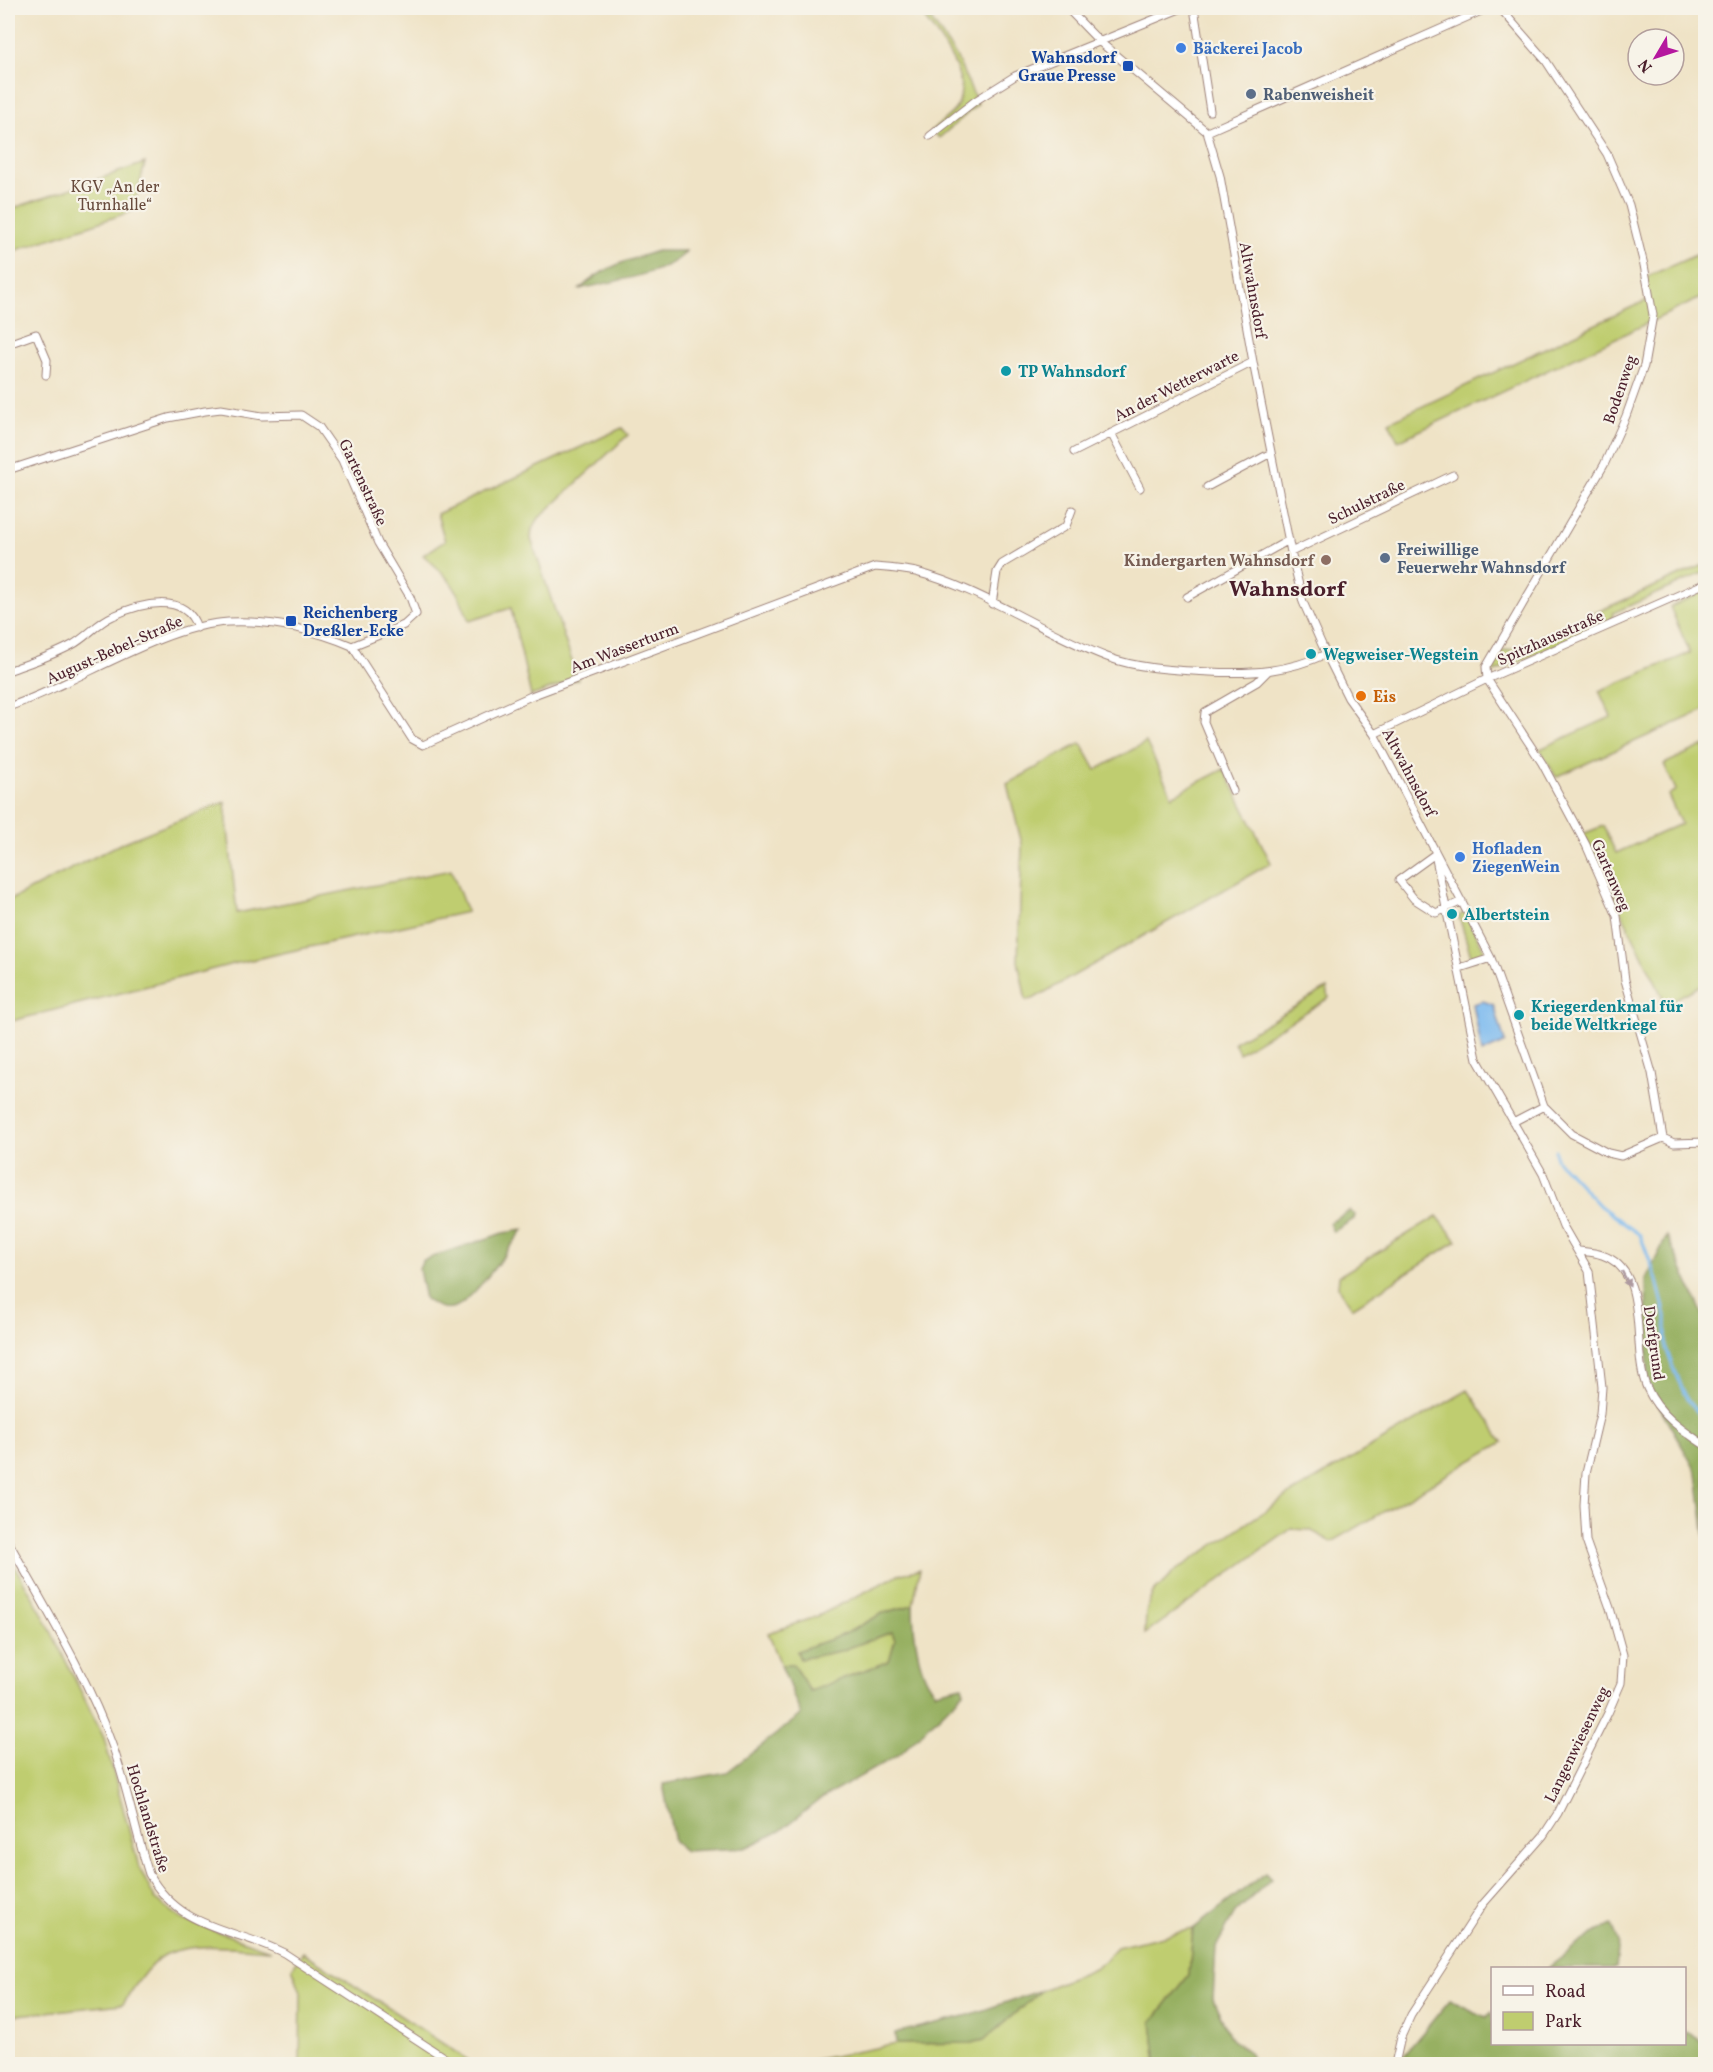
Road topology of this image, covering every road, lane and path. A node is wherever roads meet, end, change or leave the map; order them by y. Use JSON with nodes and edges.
{"nodes":[{"id":1,"x":1067,"y":8,"type":"edge"},
{"id":2,"x":1182,"y":8,"type":"edge"},
{"id":3,"x":1194,"y":8,"type":"edge"},
{"id":4,"x":1488,"y":8,"type":"edge"},
{"id":5,"x":1500,"y":8,"type":"edge"},
{"id":6,"x":1100,"y":42,"type":"junction"},
{"id":7,"x":1210,"y":111,"type":"dead end"},
{"id":8,"x":1207,"y":132,"type":"junction"},
{"id":9,"x":930,"y":136,"type":"dead end"},
{"id":10,"x":8,"y":344,"type":"edge"},
{"id":11,"x":1253,"y":362,"type":"junction"},
{"id":12,"x":46,"y":375,"type":"dead end"},
{"id":13,"x":1111,"y":433,"type":"junction"},
{"id":14,"x":1074,"y":452,"type":"dead end"},
{"id":15,"x":1271,"y":453,"type":"junction"},
{"id":16,"x":8,"y":470,"type":"edge"},
{"id":17,"x":1453,"y":475,"type":"dead end"},
{"id":18,"x":1207,"y":487,"type":"dead end"},
{"id":19,"x":1140,"y":488,"type":"dead end"},
{"id":20,"x":1071,"y":510,"type":"dead end"},
{"id":21,"x":1066,"y":526,"type":"junction"},
{"id":22,"x":1074,"y":529,"type":"dead end"},
{"id":23,"x":1289,"y":540,"type":"junction"},
{"id":24,"x":1291,"y":552,"type":"junction"},
{"id":25,"x":1706,"y":583,"type":"edge"},
{"id":26,"x":1187,"y":597,"type":"dead end"},
{"id":27,"x":992,"y":604,"type":"junction"},
{"id":28,"x":197,"y":628,"type":"junction"},
{"id":29,"x":352,"y":646,"type":"junction"},
{"id":30,"x":1326,"y":654,"type":"junction"},
{"id":31,"x":8,"y":671,"type":"edge"},
{"id":32,"x":1267,"y":672,"type":"junction"},
{"id":33,"x":1487,"y":679,"type":"junction"},
{"id":34,"x":8,"y":707,"type":"edge"},
{"id":35,"x":1374,"y":734,"type":"junction"},
{"id":36,"x":1233,"y":791,"type":"dead end"},
{"id":37,"x":1436,"y":854,"type":"junction"},
{"id":38,"x":1462,"y":901,"type":"junction"},
{"id":39,"x":1447,"y":908,"type":"junction"},
{"id":40,"x":1491,"y":958,"type":"junction"},
{"id":41,"x":1460,"y":968,"type":"junction"},
{"id":42,"x":1544,"y":1106,"type":"junction"},
{"id":43,"x":1513,"y":1122,"type":"junction"},
{"id":44,"x":1663,"y":1138,"type":"junction"},
{"id":45,"x":1706,"y":1142,"type":"edge"},
{"id":46,"x":1579,"y":1251,"type":"junction"},
{"id":47,"x":1706,"y":1446,"type":"edge"},
{"id":48,"x":8,"y":1541,"type":"edge"},
{"id":49,"x":454,"y":2064,"type":"edge"},
{"id":50,"x":1395,"y":2064,"type":"edge"}],
"edges":[{"from":1,"to":6,"type":"street"},
{"from":2,"to":6,"type":"street"},
{"from":3,"to":7,"type":"street"},
{"from":4,"to":8,"type":"street"},
{"from":5,"to":33,"type":"street","name":"Bodenweg"},
{"from":6,"to":8,"type":"street"},
{"from":6,"to":9,"type":"street"},
{"from":8,"to":11,"type":"street","name":"Altwahnsdorf"},
{"from":10,"to":12,"type":"street"},
{"from":11,"to":13,"type":"street","name":"An der Wetterwarte"},
{"from":11,"to":15,"type":"street","name":"Altwahnsdorf"},
{"from":13,"to":14,"type":"street","name":"An der Wetterwarte"},
{"from":13,"to":19,"type":"street","name":"An der Wetterwarte"},
{"from":15,"to":18,"type":"street"},
{"from":15,"to":23,"type":"street","name":"Altwahnsdorf"},
{"from":16,"to":29,"type":"street","name":"Gartenstraße"},
{"from":17,"to":24,"type":"street","name":"Schulstraße"},
{"from":20,"to":21,"type":"street"},
{"from":21,"to":22,"type":"street"},
{"from":21,"to":27,"type":"street"},
{"from":23,"to":24,"type":"street","name":"Altwahnsdorf"},
{"from":23,"to":26,"type":"street"},
{"from":24,"to":30,"type":"street","name":"Altwahnsdorf"},
{"from":25,"to":33,"type":"street","name":"Spitzhausstraße"},
{"from":27,"to":29,"type":"street","name":"Am Wasserturm"},
{"from":27,"to":32,"type":"street"},
{"from":28,"to":29,"type":"street","name":"August-Bebel-Straße"},
{"from":28,"to":31,"type":"street","name":"August-Bebel-Straße"},
{"from":28,"to":34,"type":"street","name":"August-Bebel-Straße"},
{"from":30,"to":32,"type":"street"},
{"from":30,"to":35,"type":"street","name":"Altwahnsdorf"},
{"from":32,"to":36,"type":"street"},
{"from":33,"to":35,"type":"street","name":"Spitzhausstraße"},
{"from":33,"to":44,"type":"street","name":"Gartenweg"},
{"from":35,"to":37,"type":"street","name":"Altwahnsdorf"},
{"from":37,"to":38,"type":"street","name":"Altwahnsdorf"},
{"from":37,"to":39,"type":"street","name":"Altwahnsdorf"},
{"from":37,"to":39,"type":"street"},
{"from":38,"to":39,"type":"street"},
{"from":38,"to":40,"type":"street","name":"Altwahnsdorf"},
{"from":39,"to":41,"type":"street","name":"Altwahnsdorf"},
{"from":40,"to":41,"type":"street"},
{"from":40,"to":42,"type":"street","name":"Altwahnsdorf"},
{"from":41,"to":43,"type":"street","name":"Altwahnsdorf"},
{"from":42,"to":43,"type":"street"},
{"from":42,"to":44,"type":"street"},
{"from":43,"to":46,"type":"street","name":"Altwahnsdorf"},
{"from":44,"to":45,"type":"street"},
{"from":46,"to":47,"type":"street","name":"Dorfgrund","one_way":true},
{"from":46,"to":50,"type":"street","name":"Langenwiesenweg"},
{"from":48,"to":49,"type":"street","name":"Hochlandstraße"}]}
